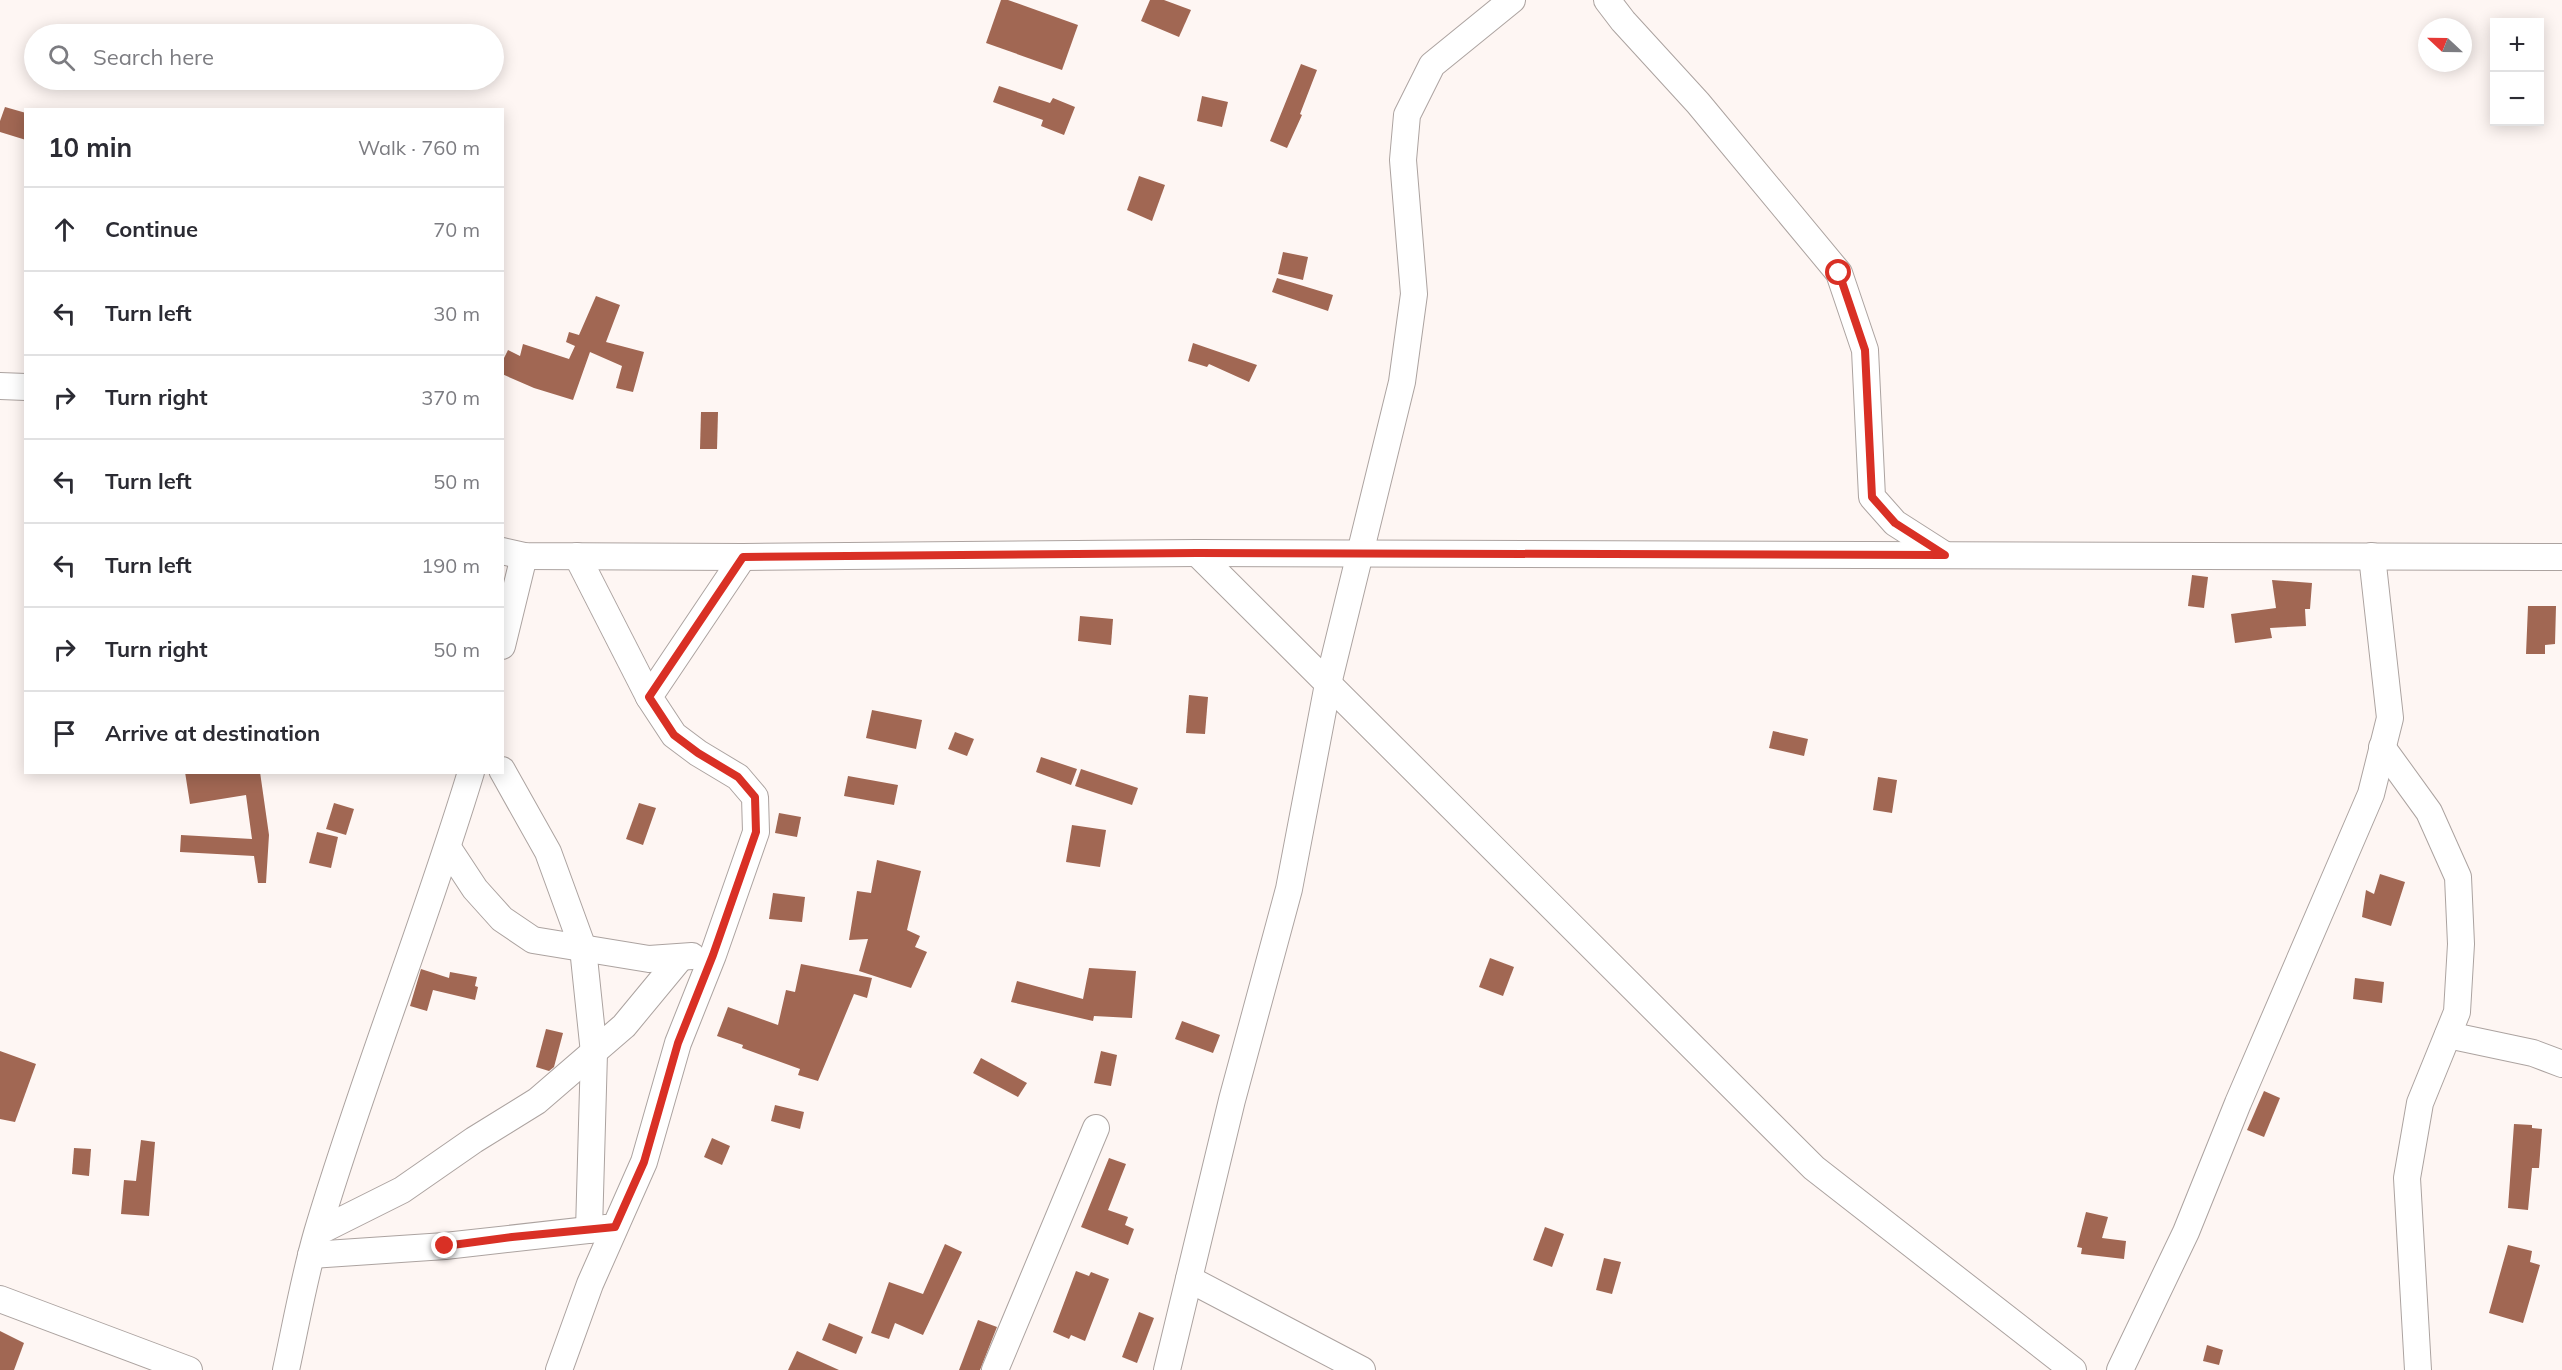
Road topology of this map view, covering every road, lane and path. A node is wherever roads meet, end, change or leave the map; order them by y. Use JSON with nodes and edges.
{"nodes":[{"id":1,"x":1512,"y":0,"type":"edge"},
{"id":2,"x":1607,"y":0,"type":"edge"},
{"id":3,"x":0,"y":386,"type":"edge"},
{"id":4,"x":24,"y":387,"type":"edge"},
{"id":5,"x":513,"y":553,"type":"edge"},
{"id":6,"x":1197,"y":553,"type":"junction"},
{"id":7,"x":1360,"y":554,"type":"junction"},
{"id":8,"x":1945,"y":555,"type":"junction"},
{"id":9,"x":577,"y":556,"type":"junction"},
{"id":10,"x":2372,"y":556,"type":"junction"},
{"id":11,"x":743,"y":557,"type":"junction"},
{"id":12,"x":2562,"y":557,"type":"edge"},
{"id":13,"x":504,"y":629,"type":"edge"},
{"id":14,"x":1328,"y":684,"type":"junction"},
{"id":15,"x":649,"y":697,"type":"junction"},
{"id":16,"x":2382,"y":747,"type":"junction"},
{"id":17,"x":470,"y":774,"type":"edge"},
{"id":18,"x":504,"y":774,"type":"edge"},
{"id":19,"x":448,"y":848,"type":"junction"},
{"id":20,"x":582,"y":948,"type":"junction"},
{"id":21,"x":713,"y":955,"type":"junction"},
{"id":22,"x":681,"y":957,"type":"junction"},
{"id":23,"x":2448,"y":1035,"type":"junction"},
{"id":24,"x":594,"y":1053,"type":"junction"},
{"id":25,"x":2562,"y":1064,"type":"edge"},
{"id":26,"x":1096,"y":1128,"type":"dead end"},
{"id":27,"x":615,"y":1227,"type":"junction"},
{"id":28,"x":590,"y":1230,"type":"junction"},
{"id":29,"x":315,"y":1244,"type":"junction"},
{"id":30,"x":1189,"y":1279,"type":"junction"},
{"id":31,"x":0,"y":1299,"type":"edge"},
{"id":32,"x":189,"y":1370,"type":"edge"},
{"id":33,"x":286,"y":1370,"type":"edge"},
{"id":34,"x":560,"y":1370,"type":"edge"},
{"id":35,"x":995,"y":1370,"type":"edge"},
{"id":36,"x":1167,"y":1370,"type":"edge"},
{"id":37,"x":1362,"y":1370,"type":"edge"},
{"id":38,"x":2073,"y":1370,"type":"edge"},
{"id":39,"x":2120,"y":1370,"type":"edge"},
{"id":40,"x":2418,"y":1370,"type":"edge"}],
"edges":[{"from":1,"to":7,"type":"street"},
{"from":2,"to":8,"type":"street"},
{"from":3,"to":4,"type":"street"},
{"from":5,"to":9,"type":"street"},
{"from":5,"to":13,"type":"street"},
{"from":6,"to":7,"type":"street"},
{"from":6,"to":11,"type":"street"},
{"from":6,"to":14,"type":"street"},
{"from":7,"to":8,"type":"street"},
{"from":7,"to":14,"type":"street"},
{"from":8,"to":10,"type":"street"},
{"from":9,"to":11,"type":"street"},
{"from":9,"to":15,"type":"street"},
{"from":10,"to":12,"type":"street"},
{"from":10,"to":16,"type":"street"},
{"from":11,"to":15,"type":"street"},
{"from":14,"to":30,"type":"street"},
{"from":14,"to":38,"type":"street"},
{"from":15,"to":21,"type":"street"},
{"from":16,"to":23,"type":"street"},
{"from":16,"to":39,"type":"street"},
{"from":17,"to":19,"type":"street"},
{"from":18,"to":20,"type":"street"},
{"from":19,"to":20,"type":"street"},
{"from":19,"to":29,"type":"street"},
{"from":20,"to":22,"type":"street"},
{"from":20,"to":24,"type":"street"},
{"from":21,"to":22,"type":"street"},
{"from":21,"to":27,"type":"street"},
{"from":22,"to":24,"type":"street"},
{"from":23,"to":25,"type":"street"},
{"from":23,"to":40,"type":"street"},
{"from":24,"to":28,"type":"street"},
{"from":24,"to":29,"type":"street"},
{"from":26,"to":35,"type":"street"},
{"from":27,"to":28,"type":"street"},
{"from":27,"to":34,"type":"street"},
{"from":28,"to":29,"type":"street"},
{"from":29,"to":33,"type":"street"},
{"from":30,"to":36,"type":"street"},
{"from":30,"to":37,"type":"street"},
{"from":31,"to":32,"type":"street"}]}
